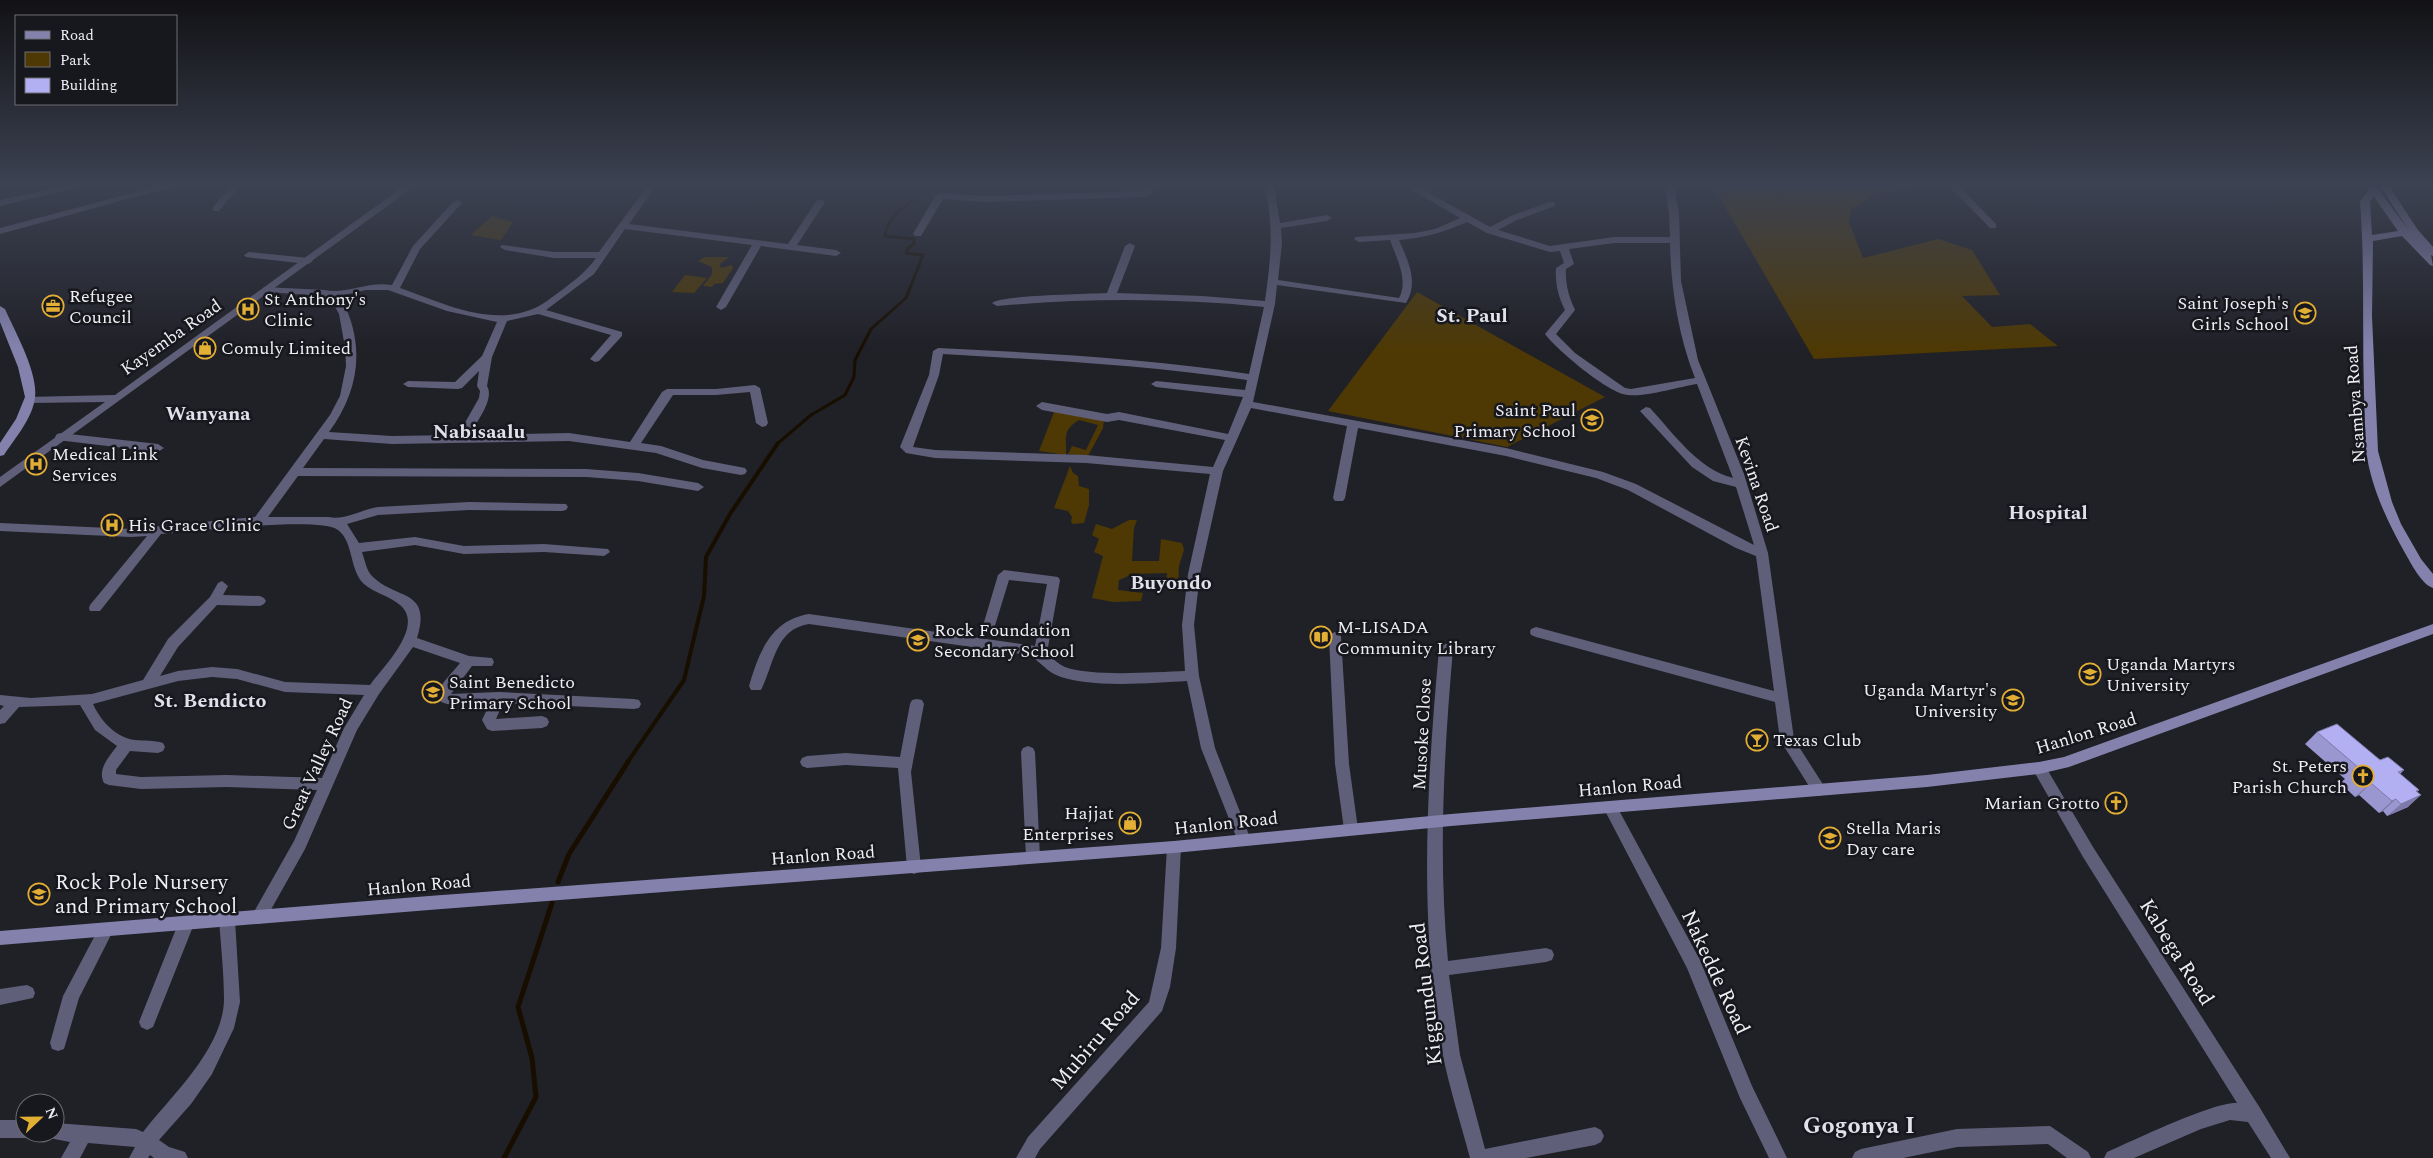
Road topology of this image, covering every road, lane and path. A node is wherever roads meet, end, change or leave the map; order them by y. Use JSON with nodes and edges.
{"nodes":[{"id":1,"x":337,"y":240,"type":"edge"},
{"id":2,"x":423,"y":240,"type":"edge"},
{"id":3,"x":613,"y":240,"type":"edge"},
{"id":4,"x":734,"y":240,"type":"edge"},
{"id":5,"x":795,"y":240,"type":"edge"},
{"id":6,"x":1276,"y":240,"type":"edge"},
{"id":7,"x":1395,"y":240,"type":"edge"},
{"id":8,"x":1518,"y":240,"type":"edge"},
{"id":9,"x":1614,"y":240,"type":"edge"},
{"id":10,"x":1675,"y":240,"type":"edge"},
{"id":11,"x":2368,"y":240,"type":"edge"},
{"id":12,"x":2411,"y":240,"type":"edge"},
{"id":13,"x":2422,"y":240,"type":"edge"},
{"id":14,"x":758,"y":243,"type":"junction"},
{"id":15,"x":1130,"y":246,"type":"dead end"},
{"id":16,"x":505,"y":247,"type":"dead end"},
{"id":17,"x":791,"y":247,"type":"junction"},
{"id":18,"x":1564,"y":249,"type":"junction"},
{"id":19,"x":2433,"y":252,"type":"edge"},
{"id":20,"x":836,"y":253,"type":"dead end"},
{"id":21,"x":249,"y":255,"type":"dead end"},
{"id":22,"x":603,"y":255,"type":"junction"},
{"id":23,"x":308,"y":261,"type":"junction"},
{"id":24,"x":2433,"y":263,"type":"edge"},
{"id":25,"x":1274,"y":282,"type":"junction"},
{"id":26,"x":395,"y":288,"type":"junction"},
{"id":27,"x":268,"y":289,"type":"junction"},
{"id":28,"x":333,"y":295,"type":"junction"},
{"id":29,"x":1111,"y":297,"type":"junction"},
{"id":30,"x":997,"y":303,"type":"dead end"},
{"id":31,"x":1270,"y":304,"type":"junction"},
{"id":32,"x":721,"y":307,"type":"dead end"},
{"id":33,"x":0,"y":309,"type":"edge"},
{"id":34,"x":537,"y":311,"type":"junction"},
{"id":35,"x":503,"y":319,"type":"junction"},
{"id":36,"x":487,"y":357,"type":"junction"},
{"id":37,"x":595,"y":359,"type":"dead end"},
{"id":38,"x":1254,"y":378,"type":"junction"},
{"id":39,"x":1700,"y":380,"type":"junction"},
{"id":40,"x":408,"y":384,"type":"dead end"},
{"id":41,"x":1156,"y":384,"type":"dead end"},
{"id":42,"x":115,"y":398,"type":"junction"},
{"id":43,"x":30,"y":399,"type":"junction"},
{"id":44,"x":1248,"y":399,"type":"junction"},
{"id":45,"x":1042,"y":406,"type":"dead end"},
{"id":46,"x":1646,"y":411,"type":"dead end"},
{"id":47,"x":762,"y":423,"type":"dead end"},
{"id":48,"x":1353,"y":424,"type":"junction"},
{"id":49,"x":321,"y":435,"type":"junction"},
{"id":50,"x":61,"y":437,"type":"junction"},
{"id":51,"x":1232,"y":438,"type":"junction"},
{"id":52,"x":460,"y":439,"type":"junction"},
{"id":53,"x":632,"y":446,"type":"junction"},
{"id":54,"x":158,"y":448,"type":"dead end"},
{"id":55,"x":0,"y":452,"type":"edge"},
{"id":56,"x":742,"y":471,"type":"dead end"},
{"id":57,"x":294,"y":472,"type":"junction"},
{"id":58,"x":1217,"y":472,"type":"junction"},
{"id":59,"x":0,"y":483,"type":"edge"},
{"id":60,"x":1741,"y":484,"type":"junction"},
{"id":61,"x":698,"y":487,"type":"dead end"},
{"id":62,"x":1339,"y":498,"type":"dead end"},
{"id":63,"x":562,"y":507,"type":"dead end"},
{"id":64,"x":259,"y":521,"type":"junction"},
{"id":65,"x":337,"y":523,"type":"junction"},
{"id":66,"x":0,"y":527,"type":"edge"},
{"id":67,"x":158,"y":530,"type":"junction"},
{"id":68,"x":355,"y":548,"type":"junction"},
{"id":69,"x":604,"y":552,"type":"dead end"},
{"id":70,"x":1762,"y":553,"type":"junction"},
{"id":71,"x":2433,"y":583,"type":"edge"},
{"id":72,"x":222,"y":586,"type":"dead end"},
{"id":73,"x":214,"y":600,"type":"junction"},
{"id":74,"x":260,"y":602,"type":"dead end"},
{"id":75,"x":95,"y":608,"type":"dead end"},
{"id":76,"x":988,"y":629,"type":"dead end"},
{"id":77,"x":2433,"y":629,"type":"edge"},
{"id":78,"x":1536,"y":632,"type":"dead end"},
{"id":79,"x":1335,"y":637,"type":"dead end"},
{"id":80,"x":410,"y":641,"type":"junction"},
{"id":81,"x":1446,"y":650,"type":"dead end"},
{"id":82,"x":1040,"y":654,"type":"junction"},
{"id":83,"x":469,"y":661,"type":"junction"},
{"id":84,"x":486,"y":662,"type":"dead end"},
{"id":85,"x":1192,"y":676,"type":"junction"},
{"id":86,"x":148,"y":684,"type":"junction"},
{"id":87,"x":756,"y":686,"type":"dead end"},
{"id":88,"x":374,"y":690,"type":"junction"},
{"id":89,"x":499,"y":697,"type":"junction"},
{"id":90,"x":1782,"y":699,"type":"junction"},
{"id":91,"x":0,"y":700,"type":"edge"},
{"id":92,"x":85,"y":700,"type":"junction"},
{"id":93,"x":15,"y":703,"type":"junction"},
{"id":94,"x":634,"y":704,"type":"dead end"},
{"id":95,"x":917,"y":704,"type":"dead end"},
{"id":96,"x":0,"y":720,"type":"edge"},
{"id":97,"x":542,"y":722,"type":"dead end"},
{"id":98,"x":127,"y":744,"type":"junction"},
{"id":99,"x":158,"y":747,"type":"dead end"},
{"id":100,"x":1028,"y":752,"type":"dead end"},
{"id":101,"x":807,"y":762,"type":"dead end"},
{"id":102,"x":905,"y":763,"type":"junction"},
{"id":103,"x":2039,"y":768,"type":"junction"},
{"id":104,"x":327,"y":784,"type":"junction"},
{"id":105,"x":1819,"y":790,"type":"junction"},
{"id":106,"x":1610,"y":807,"type":"junction"},
{"id":107,"x":1436,"y":821,"type":"junction"},
{"id":108,"x":1350,"y":829,"type":"junction"},
{"id":109,"x":1244,"y":840,"type":"junction"},
{"id":110,"x":1174,"y":847,"type":"junction"},
{"id":111,"x":1033,"y":857,"type":"junction"},
{"id":112,"x":914,"y":867,"type":"junction"},
{"id":113,"x":259,"y":917,"type":"junction"},
{"id":114,"x":227,"y":920,"type":"junction"},
{"id":115,"x":186,"y":924,"type":"junction"},
{"id":116,"x":105,"y":931,"type":"junction"},
{"id":117,"x":0,"y":938,"type":"edge"},
{"id":118,"x":1546,"y":955,"type":"dead end"},
{"id":119,"x":1441,"y":969,"type":"junction"},
{"id":120,"x":27,"y":993,"type":"dead end"},
{"id":121,"x":0,"y":997,"type":"edge"},
{"id":122,"x":147,"y":1022,"type":"dead end"},
{"id":123,"x":58,"y":1043,"type":"dead end"},
{"id":124,"x":2254,"y":1114,"type":"junction"},
{"id":125,"x":0,"y":1128,"type":"edge"},
{"id":126,"x":15,"y":1129,"type":"edge"},
{"id":127,"x":65,"y":1132,"type":"edge"},
{"id":128,"x":84,"y":1133,"type":"junction"},
{"id":129,"x":1595,"y":1136,"type":"dead end"},
{"id":130,"x":147,"y":1142,"type":"junction"},
{"id":131,"x":70,"y":1158,"type":"edge"},
{"id":132,"x":138,"y":1158,"type":"edge"},
{"id":133,"x":179,"y":1158,"type":"edge"},
{"id":134,"x":1024,"y":1158,"type":"edge"},
{"id":135,"x":1480,"y":1158,"type":"edge"},
{"id":136,"x":1778,"y":1158,"type":"edge"},
{"id":137,"x":1861,"y":1158,"type":"edge"},
{"id":138,"x":2082,"y":1158,"type":"edge"},
{"id":139,"x":2113,"y":1158,"type":"edge"},
{"id":140,"x":2281,"y":1158,"type":"edge"}],
"edges":[{"from":1,"to":23,"type":"street","name":"Kayemba Road"},
{"from":2,"to":26,"type":"street"},
{"from":3,"to":22,"type":"street"},
{"from":4,"to":14,"type":"street"},
{"from":5,"to":17,"type":"street"},
{"from":6,"to":25,"type":"street"},
{"from":7,"to":25,"type":"street"},
{"from":8,"to":18,"type":"street"},
{"from":9,"to":18,"type":"street"},
{"from":10,"to":39,"type":"street","name":"Kevina Road"},
{"from":11,"to":71,"type":"main road","name":"Nsambya Road"},
{"from":12,"to":24,"type":"main road"},
{"from":13,"to":19,"type":"main road"},
{"from":14,"to":17,"type":"street"},
{"from":14,"to":32,"type":"street"},
{"from":15,"to":29,"type":"street"},
{"from":16,"to":22,"type":"street"},
{"from":17,"to":20,"type":"street"},
{"from":18,"to":39,"type":"street"},
{"from":21,"to":23,"type":"street"},
{"from":22,"to":34,"type":"street"},
{"from":23,"to":27,"type":"street","name":"Kayemba Road"},
{"from":25,"to":31,"type":"street"},
{"from":26,"to":28,"type":"street"},
{"from":26,"to":35,"type":"street"},
{"from":27,"to":28,"type":"street"},
{"from":27,"to":42,"type":"street","name":"Kayemba Road"},
{"from":28,"to":49,"type":"street"},
{"from":29,"to":30,"type":"street"},
{"from":29,"to":31,"type":"street"},
{"from":31,"to":38,"type":"street"},
{"from":33,"to":43,"type":"main road"},
{"from":34,"to":35,"type":"street"},
{"from":34,"to":37,"type":"street"},
{"from":35,"to":36,"type":"street"},
{"from":36,"to":40,"type":"street"},
{"from":36,"to":52,"type":"street"},
{"from":38,"to":44,"type":"street"},
{"from":38,"to":58,"type":"street"},
{"from":39,"to":60,"type":"street","name":"Kevina Road"},
{"from":41,"to":44,"type":"street"},
{"from":42,"to":43,"type":"street"},
{"from":42,"to":50,"type":"street","name":"Kayemba Road"},
{"from":43,"to":55,"type":"main road"},
{"from":44,"to":48,"type":"street"},
{"from":44,"to":51,"type":"street"},
{"from":45,"to":51,"type":"street"},
{"from":46,"to":60,"type":"street"},
{"from":47,"to":53,"type":"street"},
{"from":48,"to":62,"type":"street"},
{"from":48,"to":70,"type":"street"},
{"from":49,"to":52,"type":"street"},
{"from":49,"to":57,"type":"street"},
{"from":50,"to":54,"type":"street"},
{"from":50,"to":59,"type":"street","name":"Kayemba Road"},
{"from":51,"to":58,"type":"street"},
{"from":52,"to":53,"type":"street"},
{"from":53,"to":56,"type":"street"},
{"from":57,"to":61,"type":"street"},
{"from":57,"to":64,"type":"street"},
{"from":58,"to":85,"type":"street"},
{"from":60,"to":70,"type":"street","name":"Kevina Road"},
{"from":63,"to":65,"type":"street"},
{"from":64,"to":65,"type":"street"},
{"from":64,"to":67,"type":"street"},
{"from":65,"to":68,"type":"street","name":"Great Valley Road"},
{"from":66,"to":67,"type":"street"},
{"from":67,"to":75,"type":"street"},
{"from":68,"to":69,"type":"street"},
{"from":68,"to":80,"type":"street","name":"Great Valley Road"},
{"from":70,"to":90,"type":"street","name":"Kevina Road"},
{"from":72,"to":73,"type":"street"},
{"from":73,"to":74,"type":"street"},
{"from":73,"to":86,"type":"street"},
{"from":76,"to":82,"type":"street"},
{"from":77,"to":103,"type":"main road","name":"Hanlon Road"},
{"from":78,"to":90,"type":"street"},
{"from":79,"to":108,"type":"street"},
{"from":80,"to":83,"type":"street"},
{"from":80,"to":88,"type":"street","name":"Great Valley Road"},
{"from":81,"to":107,"type":"street","name":"Musoke Close"},
{"from":82,"to":85,"type":"street"},
{"from":82,"to":87,"type":"street"},
{"from":83,"to":84,"type":"street"},
{"from":83,"to":89,"type":"street"},
{"from":85,"to":109,"type":"street"},
{"from":86,"to":88,"type":"street"},
{"from":86,"to":92,"type":"street"},
{"from":88,"to":104,"type":"street","name":"Great Valley Road"},
{"from":89,"to":94,"type":"street"},
{"from":89,"to":97,"type":"street"},
{"from":90,"to":105,"type":"street","name":"Kevina Road"},
{"from":91,"to":93,"type":"street"},
{"from":92,"to":93,"type":"street"},
{"from":92,"to":98,"type":"street"},
{"from":93,"to":96,"type":"street"},
{"from":95,"to":102,"type":"street"},
{"from":98,"to":99,"type":"street"},
{"from":98,"to":104,"type":"street"},
{"from":100,"to":111,"type":"street"},
{"from":101,"to":102,"type":"street"},
{"from":102,"to":112,"type":"street"},
{"from":103,"to":105,"type":"main road","name":"Hanlon Road"},
{"from":103,"to":124,"type":"street","name":"Kabega Road"},
{"from":104,"to":113,"type":"street","name":"Great Valley Road"},
{"from":105,"to":106,"type":"main road","name":"Hanlon Road"},
{"from":106,"to":107,"type":"main road","name":"Hanlon Road"},
{"from":106,"to":136,"type":"street","name":"Nakedde Road"},
{"from":107,"to":108,"type":"main road","name":"Hanlon Road"},
{"from":107,"to":119,"type":"street","name":"Kiggundu Road"},
{"from":108,"to":109,"type":"main road","name":"Hanlon Road"},
{"from":109,"to":110,"type":"main road","name":"Hanlon Road"},
{"from":110,"to":111,"type":"main road","name":"Hanlon Road"},
{"from":110,"to":134,"type":"street","name":"Mubiru Road"},
{"from":111,"to":112,"type":"main road","name":"Hanlon Road"},
{"from":112,"to":113,"type":"main road","name":"Hanlon Road"},
{"from":113,"to":114,"type":"main road","name":"Hanlon Road"},
{"from":114,"to":115,"type":"main road","name":"Hanlon Road"},
{"from":114,"to":130,"type":"street"},
{"from":115,"to":116,"type":"main road","name":"Hanlon Road"},
{"from":115,"to":122,"type":"street"},
{"from":116,"to":117,"type":"main road","name":"Hanlon Road"},
{"from":116,"to":123,"type":"street"},
{"from":118,"to":119,"type":"street"},
{"from":119,"to":135,"type":"street","name":"Kiggundu Road"},
{"from":120,"to":121,"type":"street"},
{"from":124,"to":139,"type":"street"},
{"from":124,"to":140,"type":"street","name":"Kabega Road"},
{"from":125,"to":126,"type":"street"},
{"from":127,"to":128,"type":"street"},
{"from":128,"to":130,"type":"street"},
{"from":128,"to":131,"type":"street"},
{"from":129,"to":135,"type":"street"},
{"from":130,"to":132,"type":"street"},
{"from":130,"to":133,"type":"street"},
{"from":137,"to":138,"type":"street"}]}
